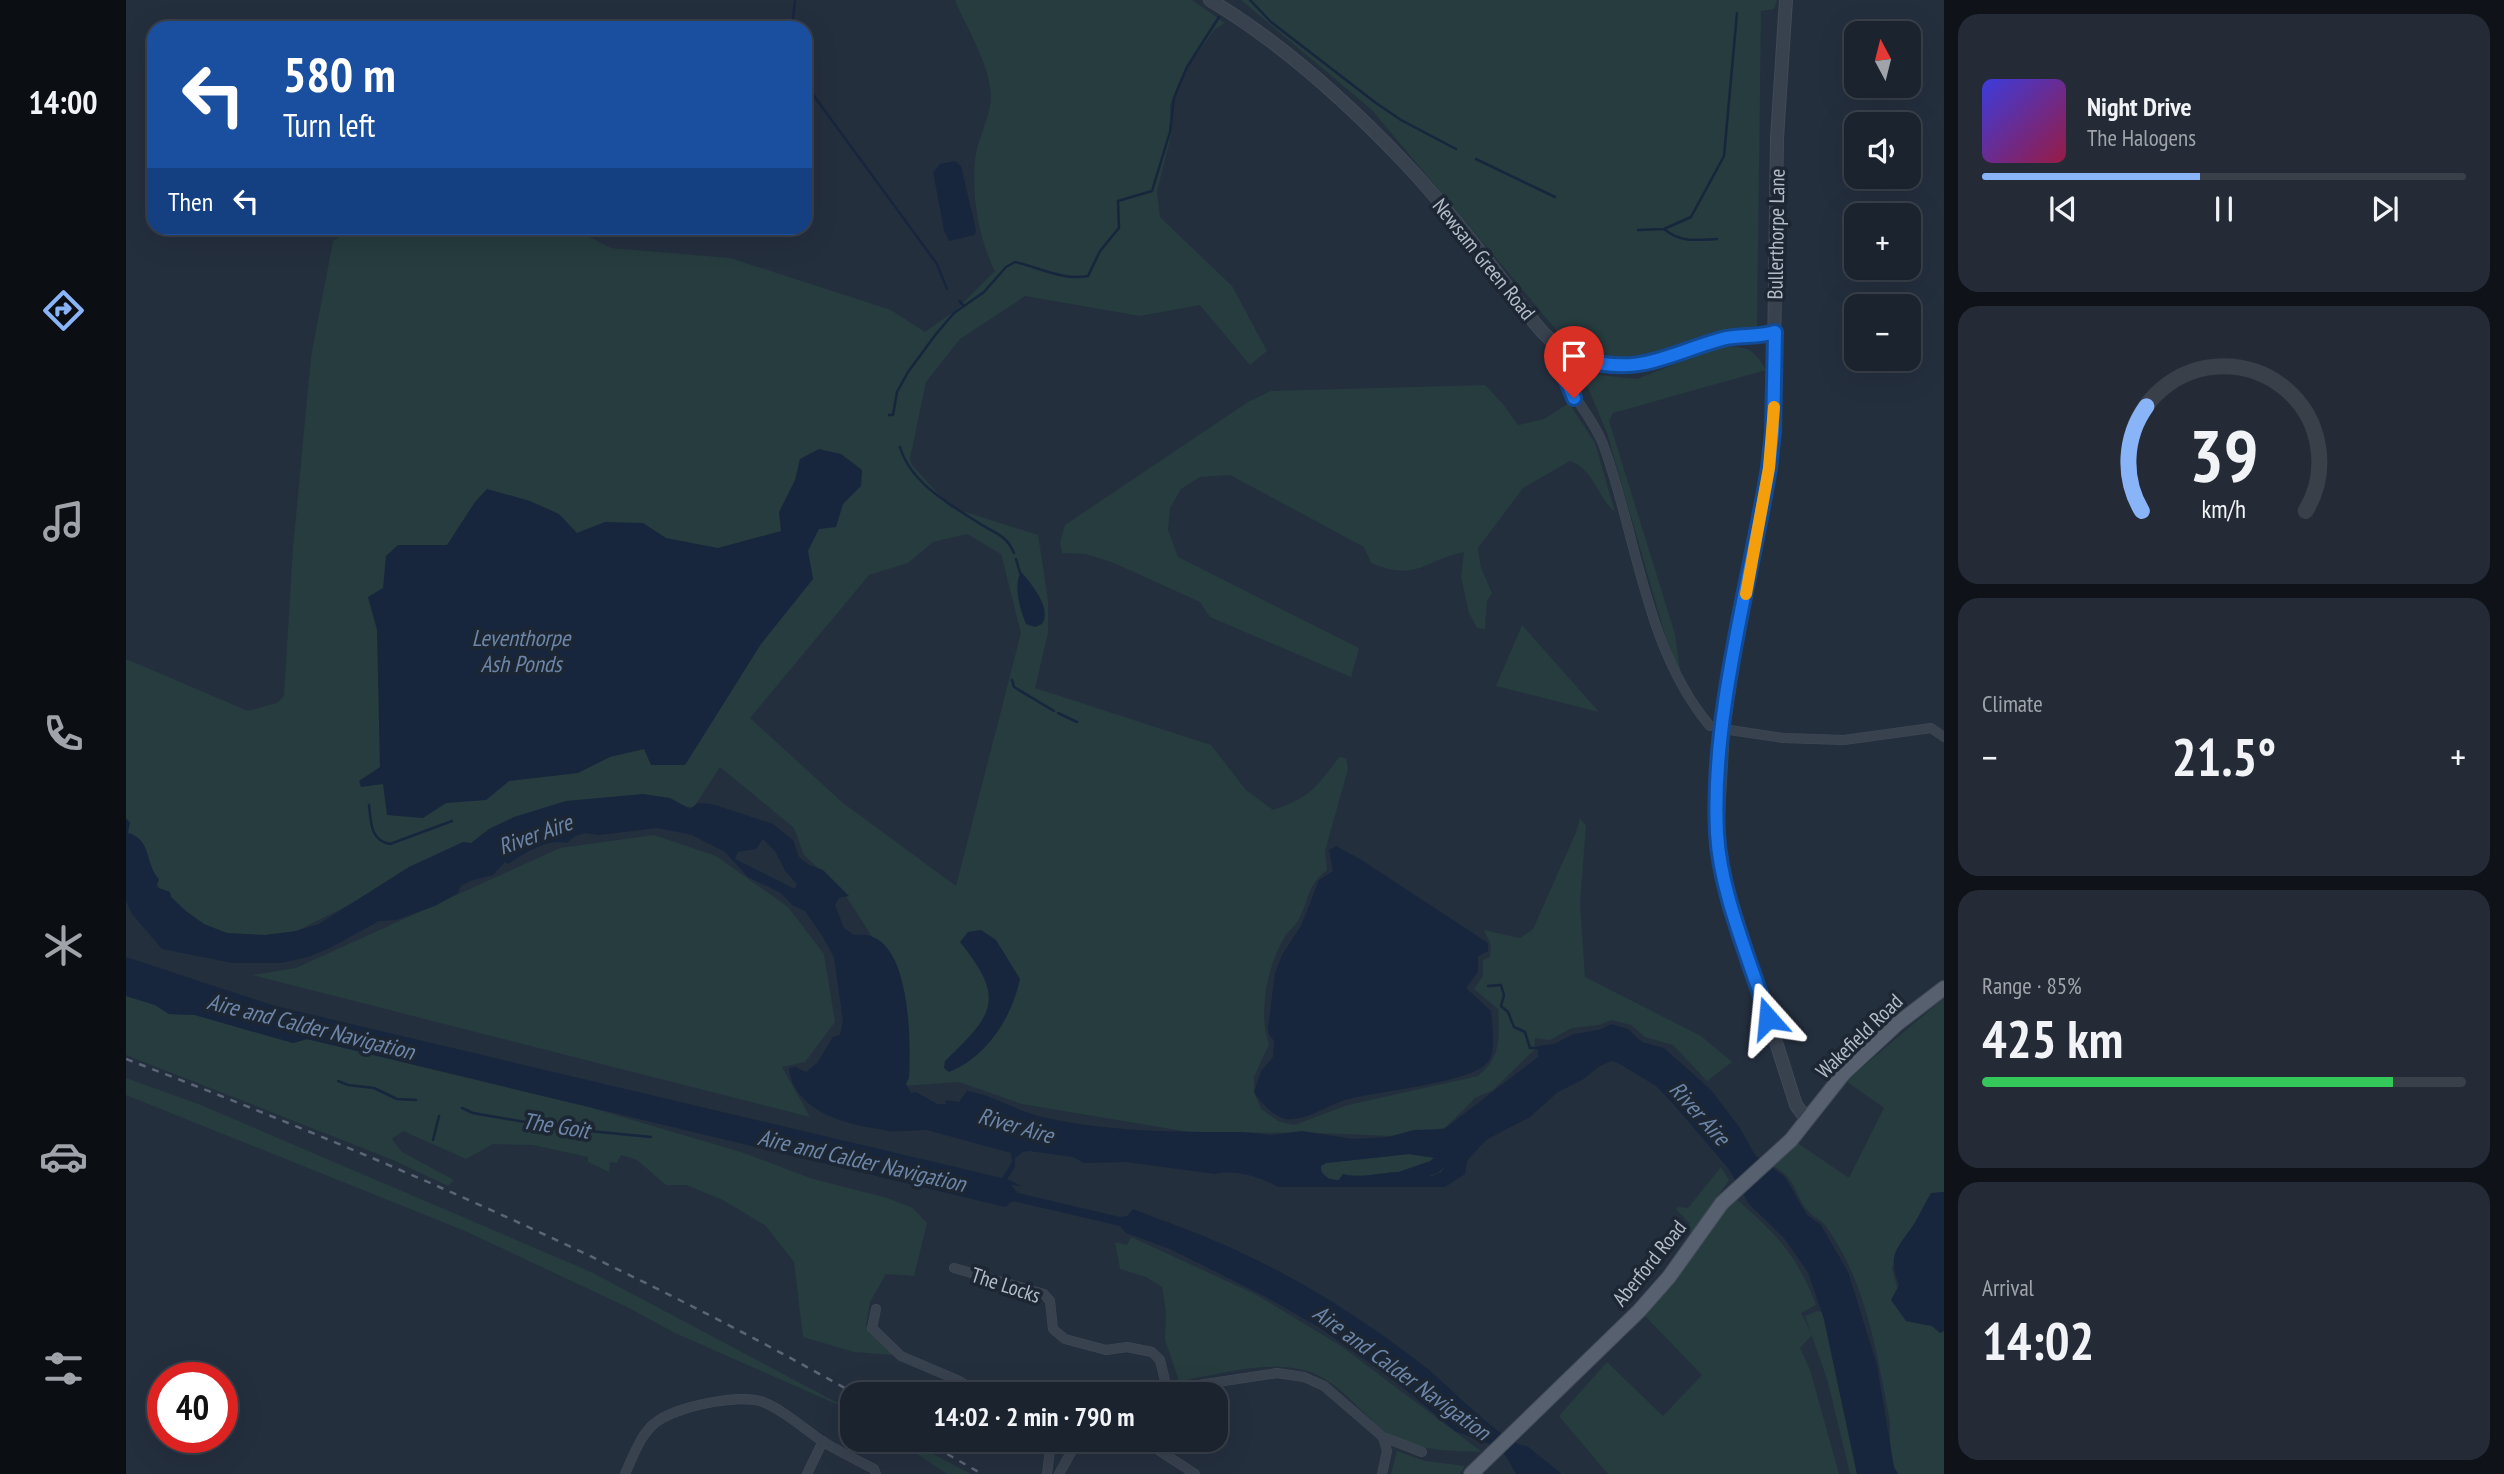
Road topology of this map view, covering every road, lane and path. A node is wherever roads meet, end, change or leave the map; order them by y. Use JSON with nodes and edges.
{"nodes":[{"id":1,"x":1210,"y":0,"type":"edge"},
{"id":2,"x":1786,"y":0,"type":"edge"},
{"id":3,"x":1775,"y":332,"type":"junction"},
{"id":4,"x":1580,"y":359,"type":"junction"},
{"id":5,"x":1717,"y":728,"type":"junction"},
{"id":6,"x":1944,"y":737,"type":"edge"},
{"id":7,"x":1944,"y":988,"type":"edge"},
{"id":8,"x":1807,"y":1119,"type":"junction"},
{"id":9,"x":954,"y":1268,"type":"dead end"},
{"id":10,"x":876,"y":1309,"type":"dead end"},
{"id":11,"x":962,"y":1382,"type":"edge"},
{"id":12,"x":1165,"y":1382,"type":"edge"},
{"id":13,"x":1215,"y":1382,"type":"edge"},
{"id":14,"x":1384,"y":1437,"type":"junction"},
{"id":15,"x":823,"y":1441,"type":"junction"},
{"id":16,"x":1050,"y":1452,"type":"edge"},
{"id":17,"x":1071,"y":1452,"type":"edge"},
{"id":18,"x":1161,"y":1452,"type":"edge"},
{"id":19,"x":1422,"y":1452,"type":"dead end"},
{"id":20,"x":625,"y":1474,"type":"edge"},
{"id":21,"x":807,"y":1474,"type":"edge"},
{"id":22,"x":876,"y":1474,"type":"edge"},
{"id":23,"x":1047,"y":1474,"type":"edge"},
{"id":24,"x":1059,"y":1474,"type":"edge"},
{"id":25,"x":1195,"y":1474,"type":"edge"},
{"id":26,"x":1382,"y":1474,"type":"edge"},
{"id":27,"x":1471,"y":1474,"type":"edge"}],
"edges":[{"from":1,"to":4,"type":"street","name":"Newsam Green Road"},
{"from":2,"to":3,"type":"street","name":"Bullerthorpe Lane"},
{"from":3,"to":4,"type":"street"},
{"from":3,"to":5,"type":"street","name":"Bullerthorpe Lane"},
{"from":4,"to":5,"type":"street"},
{"from":5,"to":6,"type":"street"},
{"from":5,"to":8,"type":"street","name":"Bullerthorpe Lane"},
{"from":7,"to":8,"type":"main road","name":"Wakefield Road"},
{"from":8,"to":27,"type":"main road","name":"Aberford Road"},
{"from":9,"to":12,"type":"street","name":"The Locks"},
{"from":10,"to":11,"type":"street"},
{"from":13,"to":14,"type":"street"},
{"from":14,"to":19,"type":"street"},
{"from":14,"to":26,"type":"street"},
{"from":15,"to":20,"type":"street"},
{"from":15,"to":21,"type":"street"},
{"from":15,"to":22,"type":"street"},
{"from":16,"to":23,"type":"street"},
{"from":17,"to":24,"type":"street"},
{"from":18,"to":25,"type":"street"}]}
